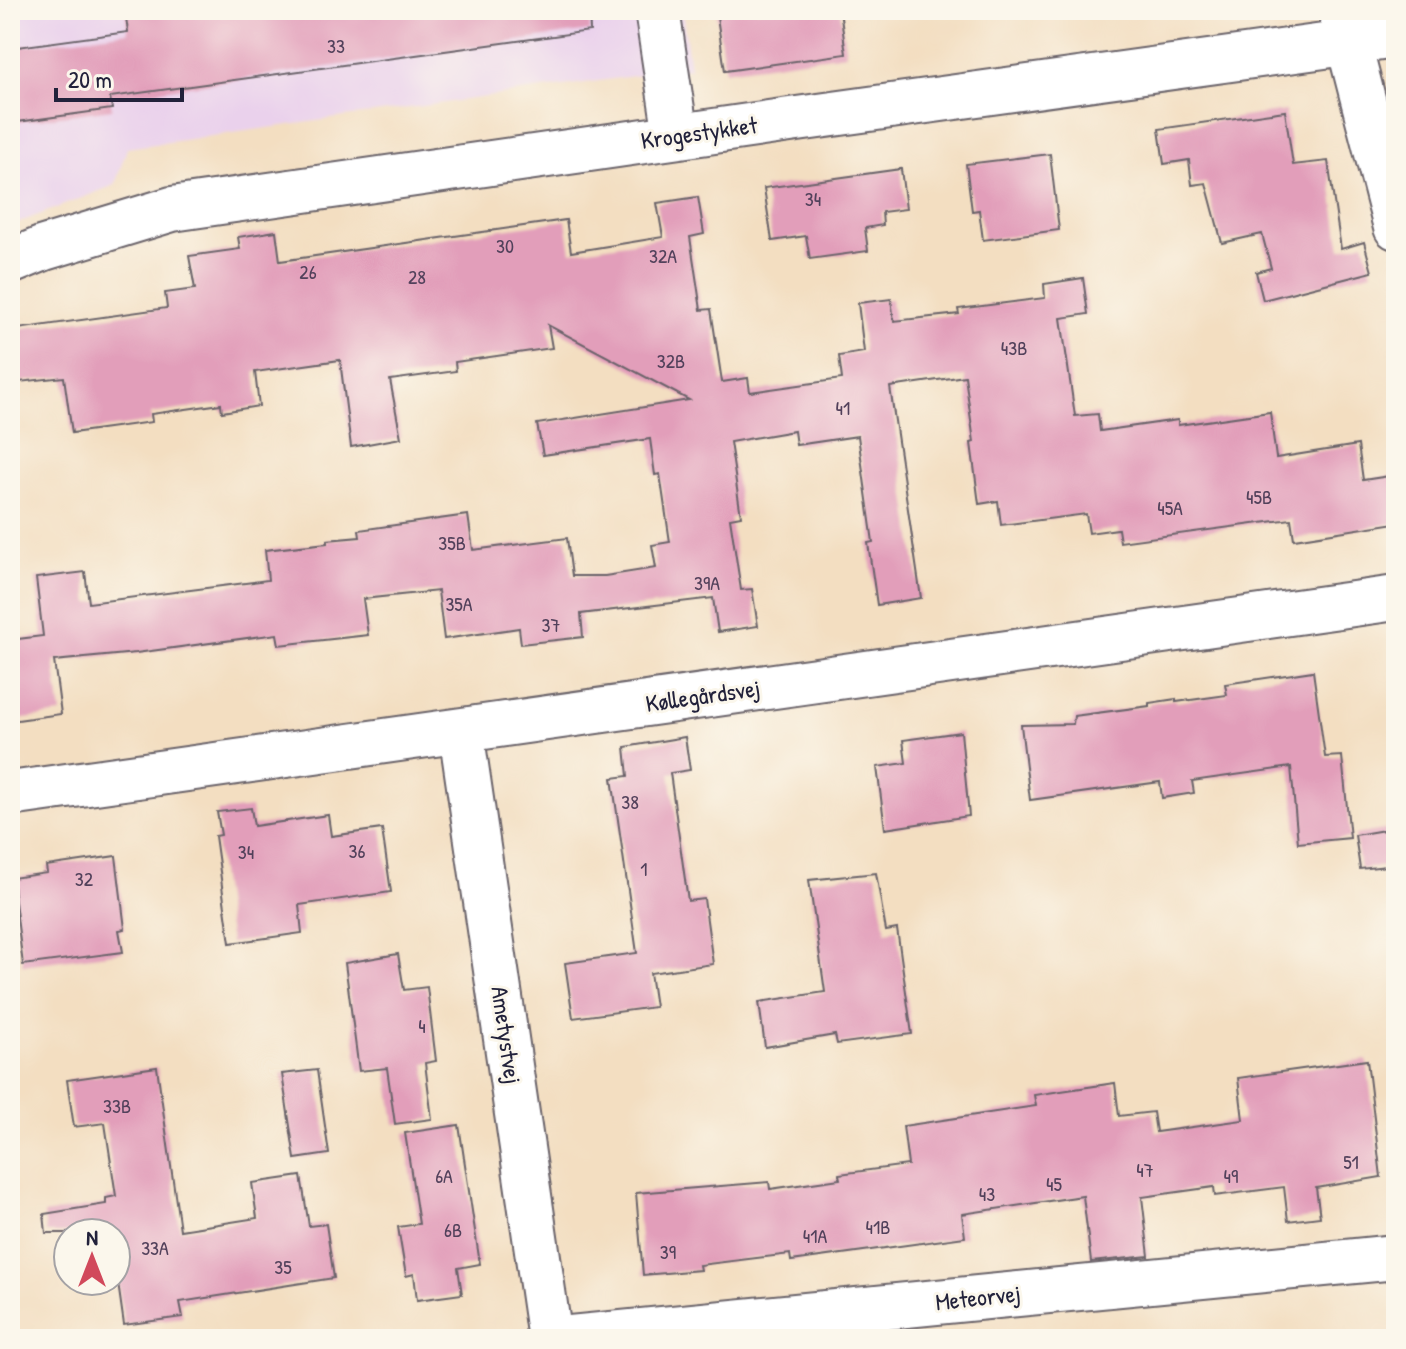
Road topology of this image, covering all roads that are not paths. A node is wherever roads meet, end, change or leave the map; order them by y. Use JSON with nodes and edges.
{"nodes":[{"id":1,"x":657,"y":10,"type":"edge"},
{"id":2,"x":1345,"y":26,"type":"edge"},
{"id":3,"x":1396,"y":36,"type":"edge"},
{"id":4,"x":676,"y":136,"type":"junction"},
{"id":5,"x":1396,"y":227,"type":"edge"},
{"id":6,"x":10,"y":262,"type":"edge"},
{"id":7,"x":1396,"y":598,"type":"edge"},
{"id":8,"x":461,"y":731,"type":"junction"},
{"id":9,"x":10,"y":794,"type":"edge"},
{"id":10,"x":1396,"y":1257,"type":"edge"},
{"id":11,"x":550,"y":1339,"type":"edge"},
{"id":12,"x":560,"y":1339,"type":"edge"}],
"edges":[{"from":1,"to":4,"type":"street"},
{"from":2,"to":3,"type":"street","name":"Krogestykket"},
{"from":2,"to":4,"type":"street","name":"Krogestykket"},
{"from":2,"to":5,"type":"street"},
{"from":4,"to":6,"type":"street","name":"Krogestykket"},
{"from":7,"to":8,"type":"street","name":"Køllegårdsvej"},
{"from":8,"to":9,"type":"street","name":"Køllegårdsvej"},
{"from":8,"to":11,"type":"street","name":"Ametystvej"},
{"from":10,"to":12,"type":"street","name":"Meteorvej"}]}
